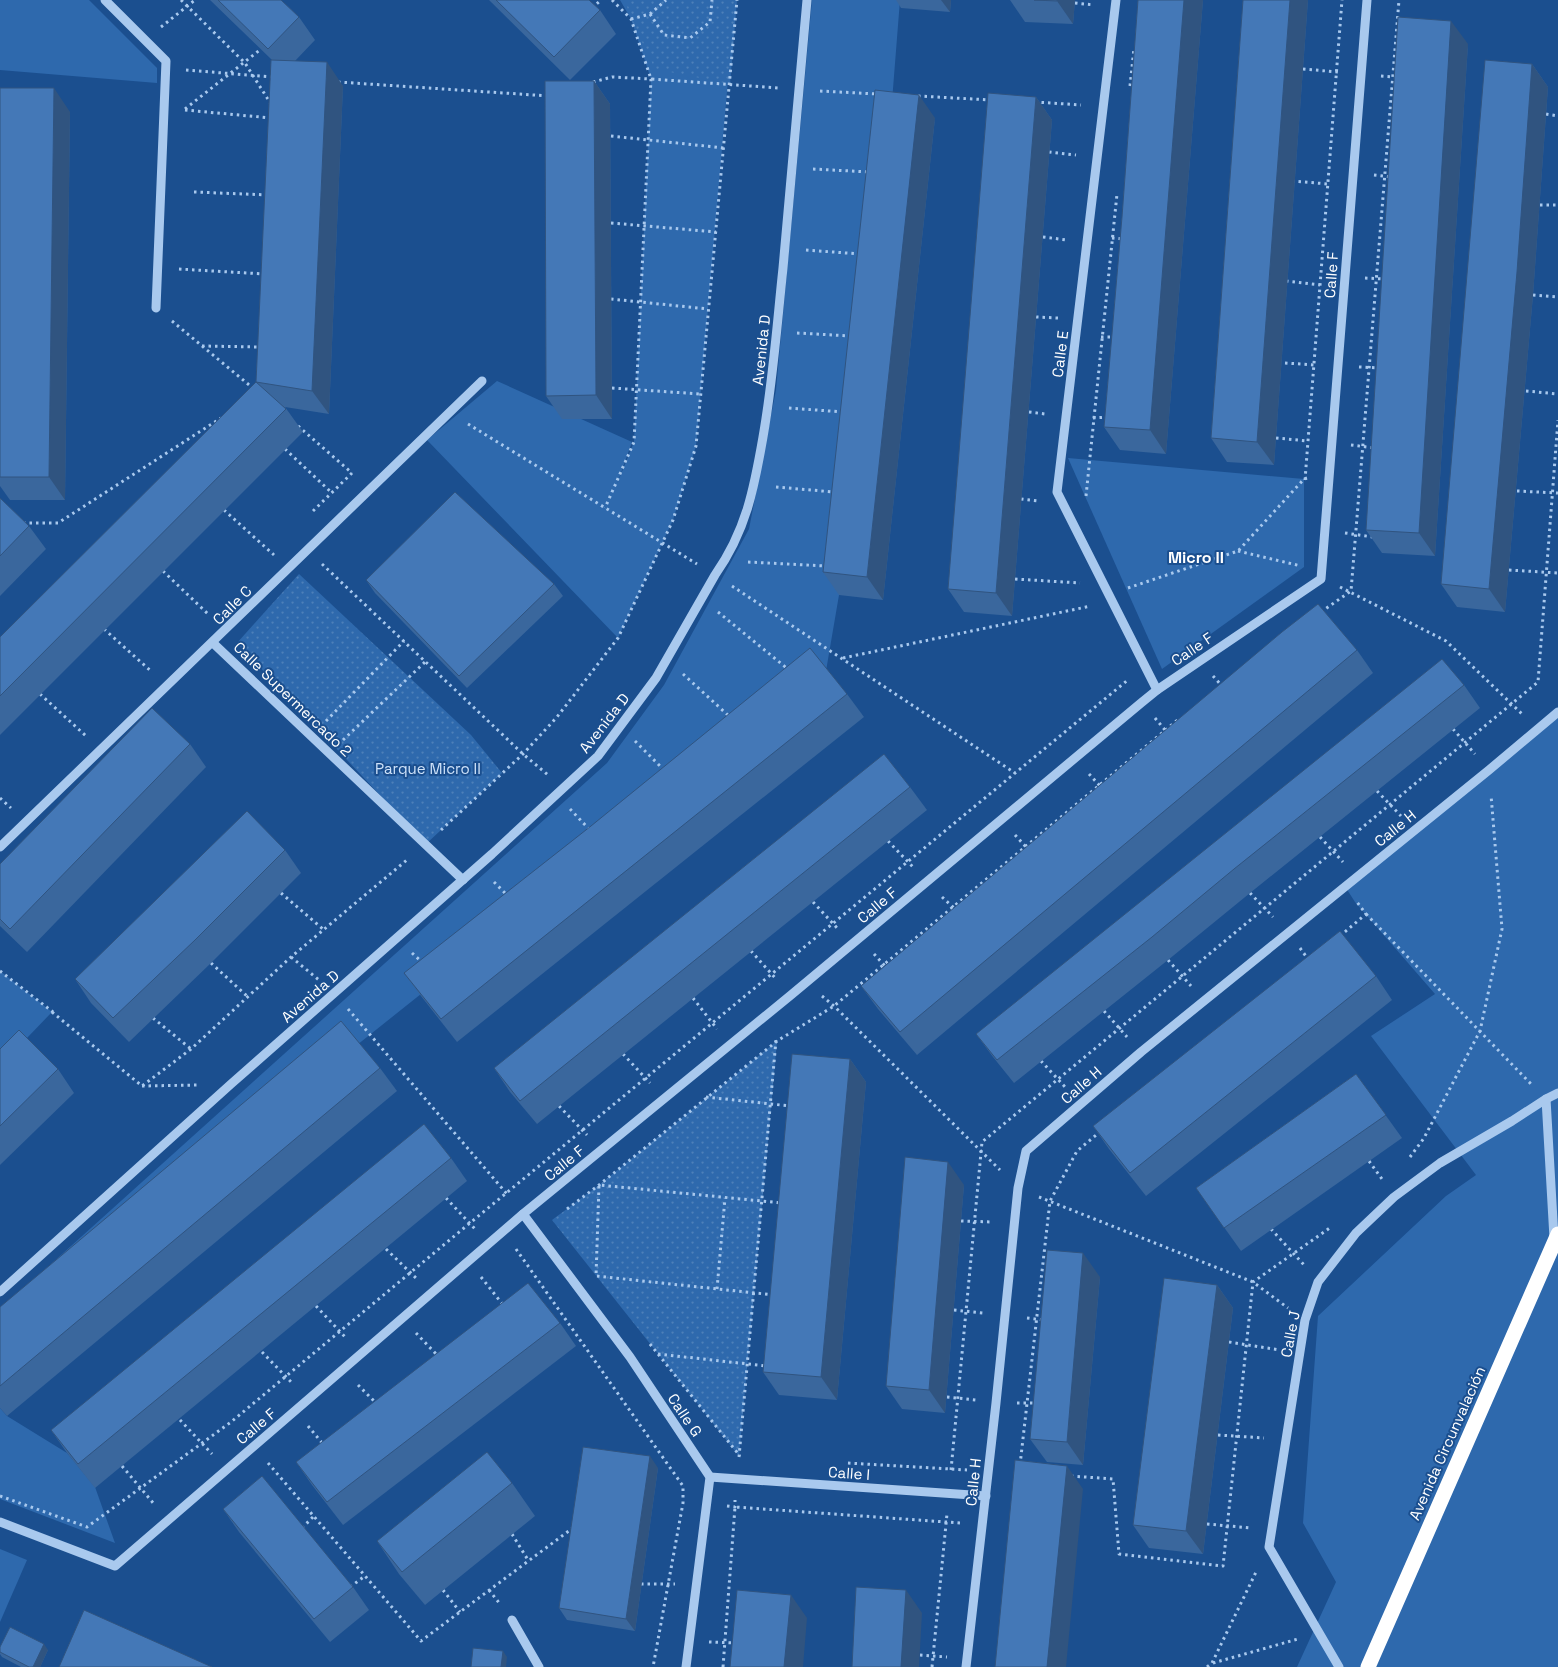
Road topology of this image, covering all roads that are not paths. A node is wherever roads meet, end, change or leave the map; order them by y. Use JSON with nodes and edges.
{"nodes":[{"id":1,"x":105,"y":0,"type":"edge"},
{"id":2,"x":807,"y":0,"type":"edge"},
{"id":3,"x":1116,"y":0,"type":"edge"},
{"id":4,"x":1366,"y":0,"type":"edge"},
{"id":5,"x":156,"y":308,"type":"road end"},
{"id":6,"x":482,"y":381,"type":"dead end"},
{"id":7,"x":213,"y":642,"type":"junction"},
{"id":8,"x":1157,"y":690,"type":"junction"},
{"id":9,"x":1558,"y":712,"type":"edge"},
{"id":10,"x":0,"y":847,"type":"edge"},
{"id":11,"x":463,"y":880,"type":"junction"},
{"id":12,"x":1558,"y":1093,"type":"edge"},
{"id":13,"x":1546,"y":1099,"type":"junction"},
{"id":14,"x":523,"y":1214,"type":"junction"},
{"id":15,"x":1556,"y":1238,"type":"edge"},
{"id":16,"x":0,"y":1292,"type":"edge"},
{"id":17,"x":710,"y":1477,"type":"junction"},
{"id":18,"x":986,"y":1496,"type":"junction"},
{"id":19,"x":0,"y":1522,"type":"edge"},
{"id":20,"x":512,"y":1620,"type":"dead end"},
{"id":21,"x":966,"y":1663,"type":"edge"},
{"id":22,"x":539,"y":1667,"type":"edge"},
{"id":23,"x":686,"y":1667,"type":"edge"},
{"id":24,"x":1339,"y":1667,"type":"edge"},
{"id":25,"x":1368,"y":1667,"type":"edge"}],
"edges":[{"from":1,"to":5,"type":"street"},
{"from":2,"to":11,"type":"street","name":"Avenida D"},
{"from":3,"to":8,"type":"street","name":"Calle E"},
{"from":4,"to":8,"type":"street","name":"Calle F"},
{"from":6,"to":7,"type":"street","name":"Calle C"},
{"from":7,"to":10,"type":"street","name":"Calle C"},
{"from":7,"to":11,"type":"street","name":"Calle Supermercado 2"},
{"from":8,"to":14,"type":"street","name":"Calle F"},
{"from":9,"to":18,"type":"street","name":"Calle H"},
{"from":11,"to":16,"type":"street","name":"Avenida D"},
{"from":12,"to":13,"type":"street","name":"Calle J"},
{"from":13,"to":15,"type":"street"},
{"from":13,"to":24,"type":"street","name":"Calle J"},
{"from":14,"to":17,"type":"street","name":"Calle G"},
{"from":14,"to":19,"type":"street","name":"Calle F"},
{"from":15,"to":25,"type":"highway","name":"Avenida Circunvalación"},
{"from":17,"to":18,"type":"street","name":"Calle I"},
{"from":17,"to":23,"type":"street"},
{"from":18,"to":21,"type":"street","name":"Calle H"},
{"from":20,"to":22,"type":"street"}]}
